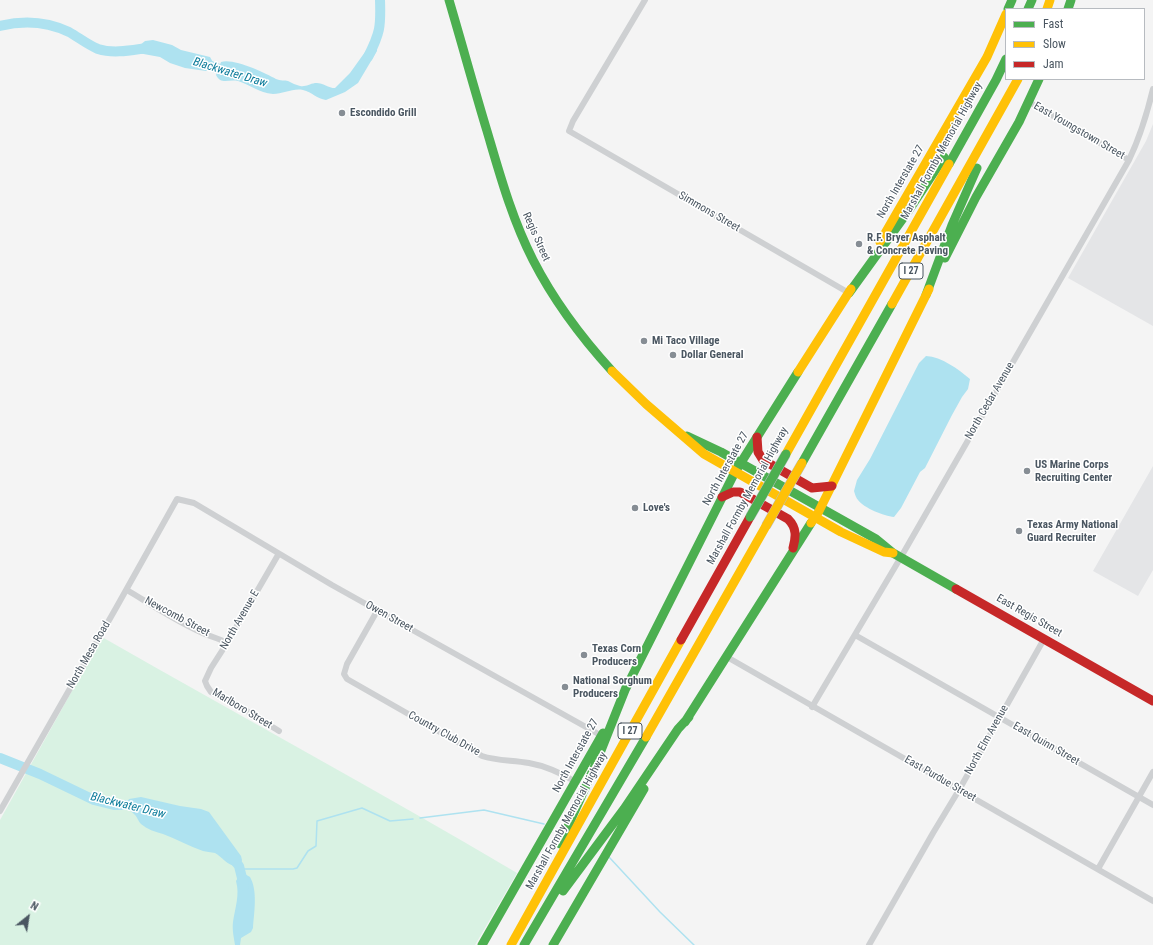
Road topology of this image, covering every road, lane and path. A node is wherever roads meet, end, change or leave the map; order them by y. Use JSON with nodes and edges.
{"nodes":[{"id":1,"x":449,"y":0,"type":"edge"},
{"id":2,"x":645,"y":0,"type":"edge"},
{"id":3,"x":1005,"y":16,"type":"edge"},
{"id":4,"x":1005,"y":62,"type":"edge"},
{"id":5,"x":996,"y":80,"type":"junction"},
{"id":6,"x":1017,"y":80,"type":"edge"},
{"id":7,"x":1039,"y":80,"type":"edge"},
{"id":8,"x":1153,"y":89,"type":"edge"},
{"id":9,"x":1011,"y":92,"type":"junction"},
{"id":10,"x":1029,"y":102,"type":"junction"},
{"id":11,"x":1129,"y":160,"type":"junction"},
{"id":12,"x":848,"y":293,"type":"junction"},
{"id":13,"x":926,"y":295,"type":"junction"},
{"id":14,"x":684,"y":436,"type":"junction"},
{"id":15,"x":758,"y":436,"type":"junction"},
{"id":16,"x":740,"y":463,"type":"junction"},
{"id":17,"x":735,"y":472,"type":"junction"},
{"id":18,"x":832,"y":486,"type":"junction"},
{"id":19,"x":722,"y":497,"type":"junction"},
{"id":20,"x":177,"y":499,"type":"joint"},
{"id":21,"x":820,"y":508,"type":"junction"},
{"id":22,"x":815,"y":518,"type":"junction"},
{"id":23,"x":792,"y":553,"type":"junction"},
{"id":24,"x":278,"y":555,"type":"junction"},
{"id":25,"x":897,"y":555,"type":"junction"},
{"id":26,"x":127,"y":590,"type":"junction"},
{"id":27,"x":377,"y":611,"type":"junction"},
{"id":28,"x":855,"y":635,"type":"junction"},
{"id":29,"x":1044,"y":639,"type":"junction"},
{"id":30,"x":227,"y":644,"type":"junction"},
{"id":31,"x":727,"y":657,"type":"junction"},
{"id":32,"x":627,"y":685,"type":"junction"},
{"id":33,"x":207,"y":686,"type":"joint"},
{"id":34,"x":1153,"y":701,"type":"edge"},
{"id":35,"x":812,"y":707,"type":"junction"},
{"id":36,"x":689,"y":717,"type":"junction"},
{"id":37,"x":1000,"y":718,"type":"junction"},
{"id":38,"x":279,"y":731,"type":"dead end"},
{"id":39,"x":602,"y":736,"type":"junction"},
{"id":40,"x":1153,"y":772,"type":"edge"},
{"id":41,"x":576,"y":782,"type":"junction"},
{"id":42,"x":959,"y":790,"type":"junction"},
{"id":43,"x":1139,"y":797,"type":"junction"},
{"id":44,"x":1153,"y":805,"type":"edge"},
{"id":45,"x":0,"y":811,"type":"edge"},
{"id":46,"x":1098,"y":869,"type":"junction"},
{"id":47,"x":1153,"y":901,"type":"edge"},
{"id":48,"x":533,"y":929,"type":"junction"},
{"id":49,"x":482,"y":945,"type":"edge"},
{"id":50,"x":505,"y":945,"type":"edge"},
{"id":51,"x":511,"y":945,"type":"edge"},
{"id":52,"x":524,"y":945,"type":"edge"},
{"id":53,"x":553,"y":945,"type":"edge"},
{"id":54,"x":869,"y":945,"type":"edge"}],
"edges":[{"from":1,"to":14,"type":"main road","name":"Regis Street"},
{"from":2,"to":12,"type":"street","name":"Simmons Street"},
{"from":3,"to":12,"type":"main road","name":"North Interstate 27"},
{"from":4,"to":5,"type":"main road","name":"Marshall Formby Memorial Highway","number":"I 27"},
{"from":5,"to":12,"type":"main road"},
{"from":5,"to":51,"type":"main road","name":"Marshall Formby Memorial Highway","number":"I 27","bridge":true},
{"from":6,"to":9,"type":"main road","number":"I 27"},
{"from":7,"to":10,"type":"main road"},
{"from":8,"to":11,"type":"street","name":"North Cedar Avenue"},
{"from":9,"to":13,"type":"main road"},
{"from":9,"to":48,"type":"main road","number":"I 27","bridge":true},
{"from":10,"to":11,"type":"street","name":"East Youngstown Street"},
{"from":10,"to":13,"type":"main road"},
{"from":11,"to":25,"type":"street","name":"North Cedar Avenue"},
{"from":12,"to":15,"type":"main road","name":"North Interstate 27"},
{"from":13,"to":18,"type":"main road"},
{"from":14,"to":16,"type":"main road","name":"Regis Street"},
{"from":14,"to":17,"type":"main road","name":"Regis Street"},
{"from":15,"to":16,"type":"main road","name":"North Interstate 27"},
{"from":15,"to":18,"type":"main road"},
{"from":16,"to":17,"type":"main road","name":"North Interstate 27"},
{"from":16,"to":21,"type":"main road","name":"Regis Street"},
{"from":17,"to":19,"type":"main road","name":"North Interstate 27"},
{"from":17,"to":22,"type":"main road","name":"Regis Street"},
{"from":18,"to":21,"type":"main road"},
{"from":19,"to":23,"type":"main road"},
{"from":19,"to":32,"type":"main road","name":"North Interstate 27"},
{"from":20,"to":24,"type":"street","name":"Owen Street"},
{"from":20,"to":26,"type":"street","name":"North Mesa Road"},
{"from":21,"to":22,"type":"main road"},
{"from":21,"to":25,"type":"main road","name":"East Regis Street"},
{"from":22,"to":23,"type":"main road"},
{"from":22,"to":25,"type":"main road","name":"East Regis Street"},
{"from":23,"to":31,"type":"main road"},
{"from":24,"to":27,"type":"street","name":"Owen Street"},
{"from":24,"to":30,"type":"street","name":"North Avenue E"},
{"from":25,"to":28,"type":"street","name":"North Cedar Avenue"},
{"from":25,"to":29,"type":"main road","name":"East Regis Street"},
{"from":26,"to":30,"type":"street","name":"Newcomb Street"},
{"from":26,"to":45,"type":"street","name":"North Mesa Road"},
{"from":27,"to":39,"type":"street","name":"Owen Street"},
{"from":27,"to":41,"type":"street","name":"Country Club Drive"},
{"from":28,"to":35,"type":"street","name":"North Cedar Avenue"},
{"from":28,"to":37,"type":"street","name":"East Quinn Street"},
{"from":29,"to":34,"type":"main road","name":"East Regis Street"},
{"from":29,"to":37,"type":"street","name":"North Elm Avenue"},
{"from":30,"to":33,"type":"street","name":"North Avenue E"},
{"from":31,"to":35,"type":"street","name":"East Purdue Street"},
{"from":31,"to":36,"type":"main road"},
{"from":32,"to":39,"type":"main road","name":"North Interstate 27"},
{"from":32,"to":50,"type":"main road"},
{"from":33,"to":38,"type":"street","name":"Marlboro Street"},
{"from":35,"to":42,"type":"street","name":"East Purdue Street"},
{"from":36,"to":48,"type":"main road"},
{"from":36,"to":53,"type":"main road"},
{"from":37,"to":42,"type":"street","name":"North Elm Avenue"},
{"from":37,"to":43,"type":"street","name":"East Quinn Street"},
{"from":39,"to":41,"type":"main road","name":"North Interstate 27"},
{"from":40,"to":43,"type":"street"},
{"from":41,"to":49,"type":"main road","name":"North Interstate 27"},
{"from":42,"to":46,"type":"street","name":"East Purdue Street"},
{"from":42,"to":54,"type":"street","name":"North Elm Avenue"},
{"from":43,"to":44,"type":"street","name":"East Quinn Street"},
{"from":43,"to":46,"type":"street"},
{"from":46,"to":47,"type":"street","name":"East Purdue Street"},
{"from":48,"to":52,"type":"main road","number":"I 27"}]}
